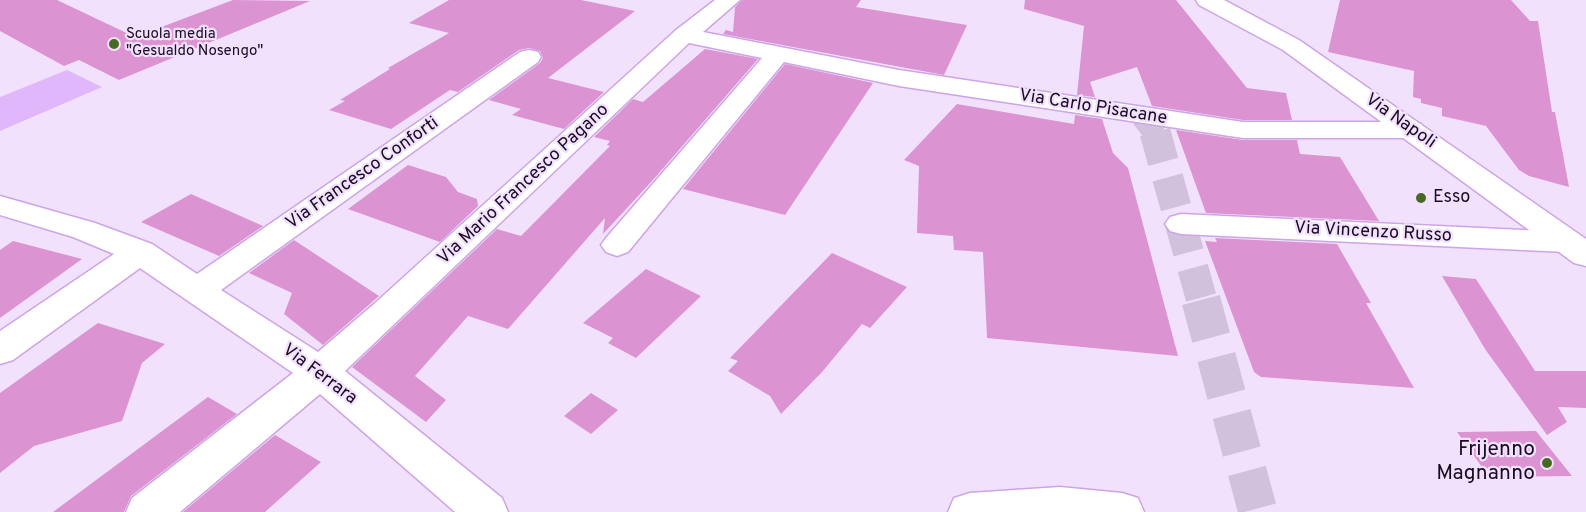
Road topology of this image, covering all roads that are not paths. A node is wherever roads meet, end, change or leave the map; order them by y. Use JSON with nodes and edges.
{"nodes":[{"id":1,"x":729,"y":0,"type":"edge"},
{"id":2,"x":1208,"y":0,"type":"edge"},
{"id":3,"x":684,"y":35,"type":"junction"},
{"id":4,"x":778,"y":54,"type":"junction"},
{"id":5,"x":529,"y":57,"type":"dead end"},
{"id":6,"x":1411,"y":130,"type":"junction"},
{"id":7,"x":0,"y":205,"type":"edge"},
{"id":8,"x":1181,"y":224,"type":"dead end"},
{"id":9,"x":617,"y":245,"type":"dead end"},
{"id":10,"x":1576,"y":249,"type":"edge"},
{"id":11,"x":140,"y":252,"type":"junction"},
{"id":12,"x":197,"y":290,"type":"junction"},
{"id":13,"x":0,"y":350,"type":"edge"},
{"id":14,"x":320,"y":372,"type":"junction"},
{"id":15,"x":148,"y":512,"type":"edge"},
{"id":16,"x":486,"y":512,"type":"edge"},
{"id":17,"x":970,"y":512,"type":"edge"},
{"id":18,"x":1122,"y":512,"type":"edge"}],
"edges":[{"from":1,"to":3,"type":"street","name":"Via Mario Francesco Pagano"},
{"from":2,"to":6,"type":"street","name":"Via Napoli"},
{"from":3,"to":4,"type":"street","name":"Via Carlo Pisacane"},
{"from":3,"to":14,"type":"street","name":"Via Mario Francesco Pagano"},
{"from":4,"to":6,"type":"street","name":"Via Carlo Pisacane"},
{"from":4,"to":9,"type":"street"},
{"from":5,"to":12,"type":"street","name":"Via Francesco Conforti"},
{"from":6,"to":10,"type":"street","name":"Via Napoli"},
{"from":7,"to":11,"type":"street","name":"Via Ferrara"},
{"from":8,"to":10,"type":"street","name":"Via Vincenzo Russo"},
{"from":11,"to":12,"type":"street","name":"Via Ferrara"},
{"from":11,"to":13,"type":"street"},
{"from":12,"to":14,"type":"street","name":"Via Ferrara"},
{"from":14,"to":15,"type":"street","name":"Via Mario Francesco Pagano"},
{"from":14,"to":16,"type":"street","name":"Via Ferrara"},
{"from":17,"to":18,"type":"street"}]}
